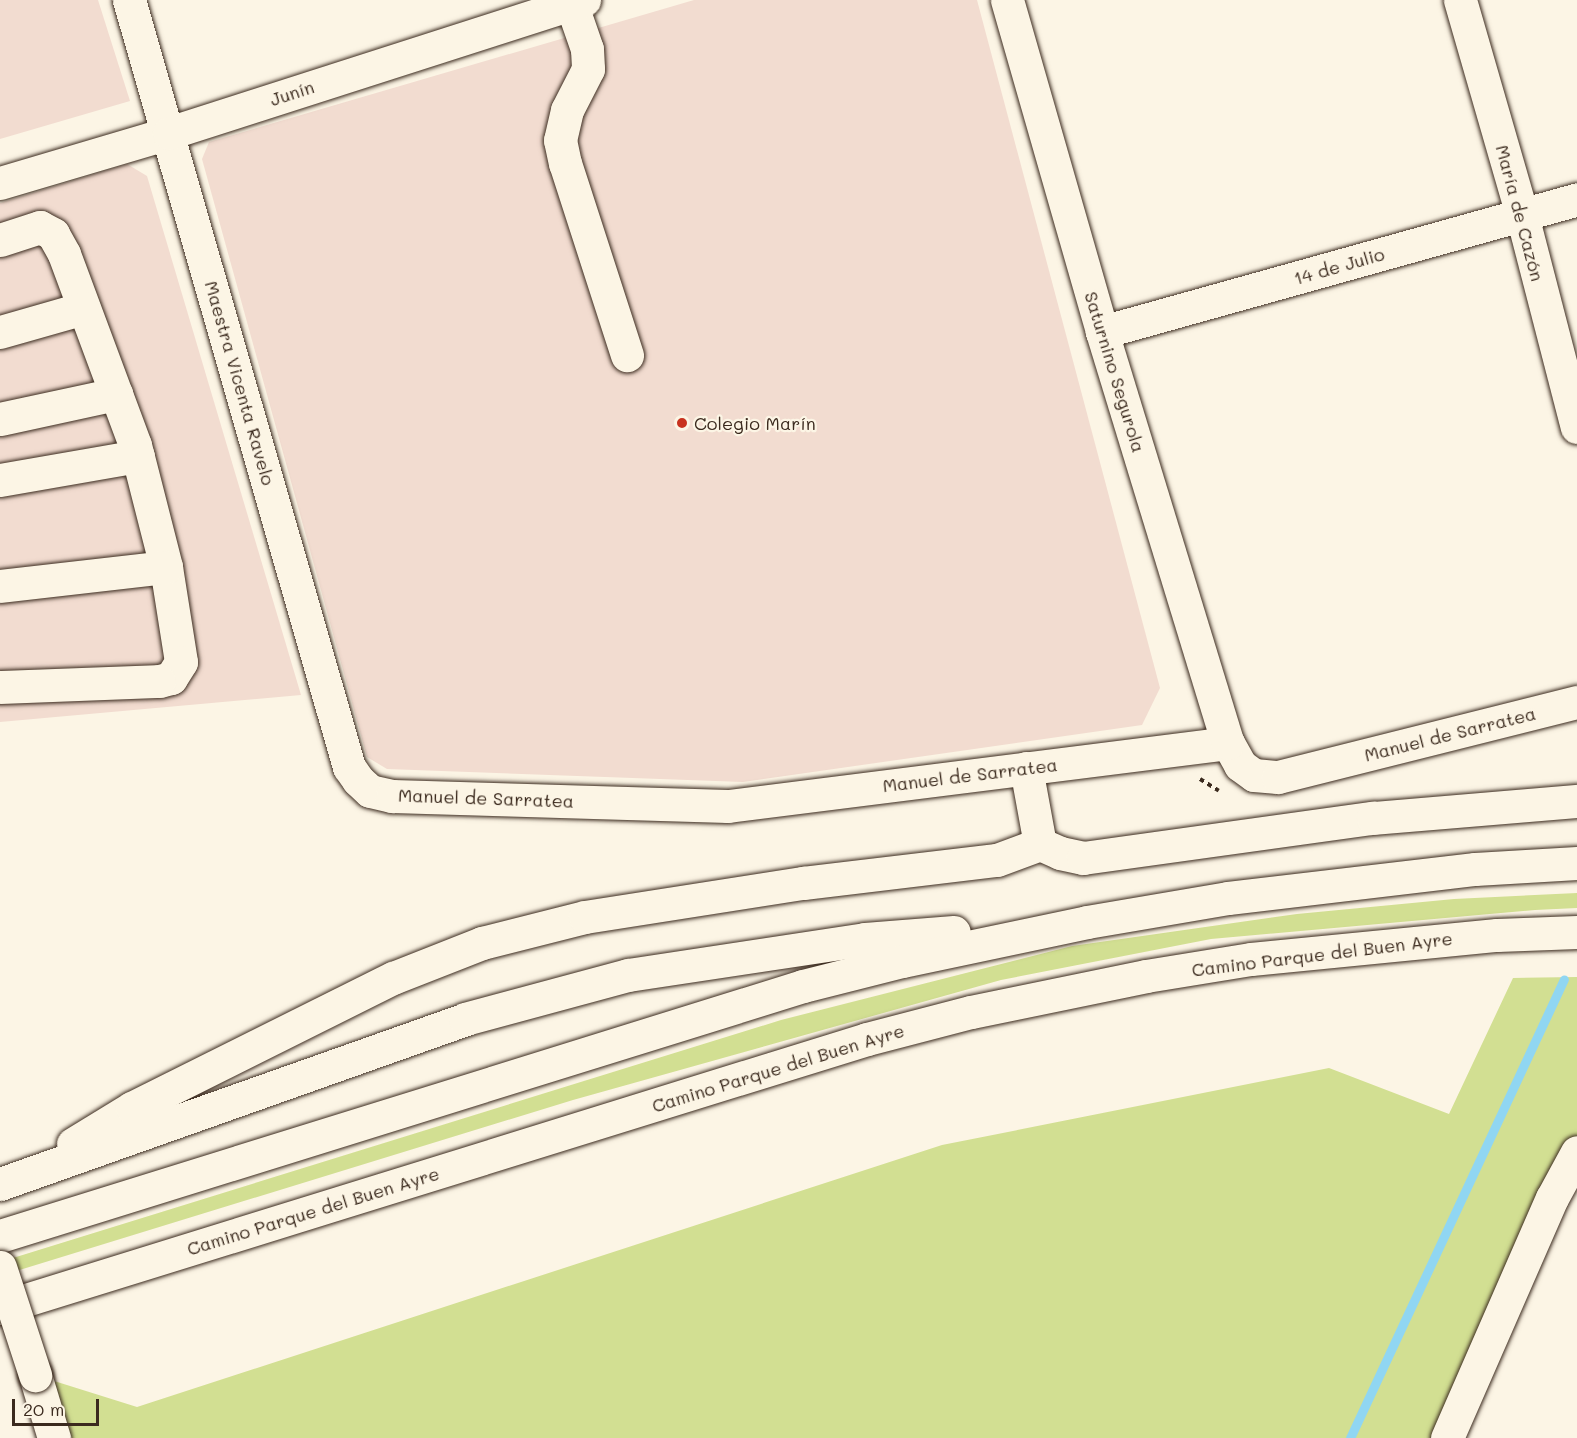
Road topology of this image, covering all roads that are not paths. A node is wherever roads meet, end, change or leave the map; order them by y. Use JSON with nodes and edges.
{"nodes":[{"id":1,"x":129,"y":0,"type":"edge"},
{"id":2,"x":1007,"y":0,"type":"edge"},
{"id":3,"x":1460,"y":0,"type":"edge"},
{"id":4,"x":575,"y":1,"type":"edge"},
{"id":5,"x":169,"y":133,"type":"junction"},
{"id":6,"x":0,"y":183,"type":"edge"},
{"id":7,"x":1577,"y":199,"type":"edge"},
{"id":8,"x":1522,"y":215,"type":"junction"},
{"id":9,"x":0,"y":240,"type":"edge"},
{"id":10,"x":84,"y":308,"type":"junction"},
{"id":11,"x":0,"y":332,"type":"edge"},
{"id":12,"x":1102,"y":332,"type":"junction"},
{"id":13,"x":627,"y":355,"type":"dead end"},
{"id":14,"x":116,"y":394,"type":"junction"},
{"id":15,"x":0,"y":419,"type":"edge"},
{"id":16,"x":1577,"y":427,"type":"edge"},
{"id":17,"x":138,"y":456,"type":"junction"},
{"id":18,"x":0,"y":480,"type":"edge"},
{"id":19,"x":166,"y":567,"type":"junction"},
{"id":20,"x":0,"y":586,"type":"edge"},
{"id":21,"x":0,"y":687,"type":"edge"},
{"id":22,"x":1577,"y":702,"type":"edge"},
{"id":23,"x":1228,"y":743,"type":"junction"},
{"id":24,"x":349,"y":767,"type":"joint"},
{"id":25,"x":1026,"y":768,"type":"junction"},
{"id":26,"x":1577,"y":801,"type":"edge"},
{"id":27,"x":1040,"y":844,"type":"junction"},
{"id":28,"x":1577,"y":863,"type":"edge"},
{"id":29,"x":1088,"y":922,"type":"junction"},
{"id":30,"x":1577,"y":932,"type":"edge"},
{"id":31,"x":1577,"y":1152,"type":"edge"},
{"id":32,"x":9,"y":1181,"type":"edge"},
{"id":33,"x":0,"y":1236,"type":"edge"},
{"id":34,"x":0,"y":1267,"type":"edge"},
{"id":35,"x":0,"y":1308,"type":"edge"},
{"id":36,"x":54,"y":1438,"type":"edge"},
{"id":37,"x":1447,"y":1438,"type":"edge"}],
"edges":[{"from":1,"to":5,"type":"main road","name":"Maestra Vicenta Ravelo"},
{"from":2,"to":12,"type":"main road","name":"Saturnino Segurola"},
{"from":3,"to":8,"type":"main road","name":"María de Cazón"},
{"from":4,"to":5,"type":"main road","name":"Junín"},
{"from":4,"to":13,"type":"main road"},
{"from":5,"to":6,"type":"main road","name":"Junín"},
{"from":5,"to":24,"type":"main road","name":"Maestra Vicenta Ravelo"},
{"from":7,"to":8,"type":"main road","name":"14 de Julio"},
{"from":8,"to":12,"type":"main road","name":"14 de Julio"},
{"from":8,"to":16,"type":"main road","name":"María de Cazón"},
{"from":9,"to":10,"type":"main road"},
{"from":10,"to":11,"type":"main road"},
{"from":10,"to":14,"type":"main road"},
{"from":12,"to":23,"type":"main road","name":"Saturnino Segurola"},
{"from":14,"to":15,"type":"main road"},
{"from":14,"to":17,"type":"main road"},
{"from":17,"to":18,"type":"main road"},
{"from":17,"to":19,"type":"main road"},
{"from":19,"to":20,"type":"main road"},
{"from":19,"to":21,"type":"main road"},
{"from":22,"to":23,"type":"main road","name":"Manuel de Sarratea"},
{"from":23,"to":25,"type":"main road","name":"Manuel de Sarratea"},
{"from":24,"to":25,"type":"main road","name":"Manuel de Sarratea"},
{"from":25,"to":27,"type":"main road"},
{"from":26,"to":27,"type":"main road"},
{"from":27,"to":32,"type":"main road"},
{"from":28,"to":29,"type":"main road"},
{"from":29,"to":32,"type":"main road"},
{"from":29,"to":33,"type":"main road"},
{"from":30,"to":35,"type":"main road","name":"Camino Parque del Buen Ayre"},
{"from":31,"to":37,"type":"main road"},
{"from":34,"to":36,"type":"main road","bridge":true}]}
